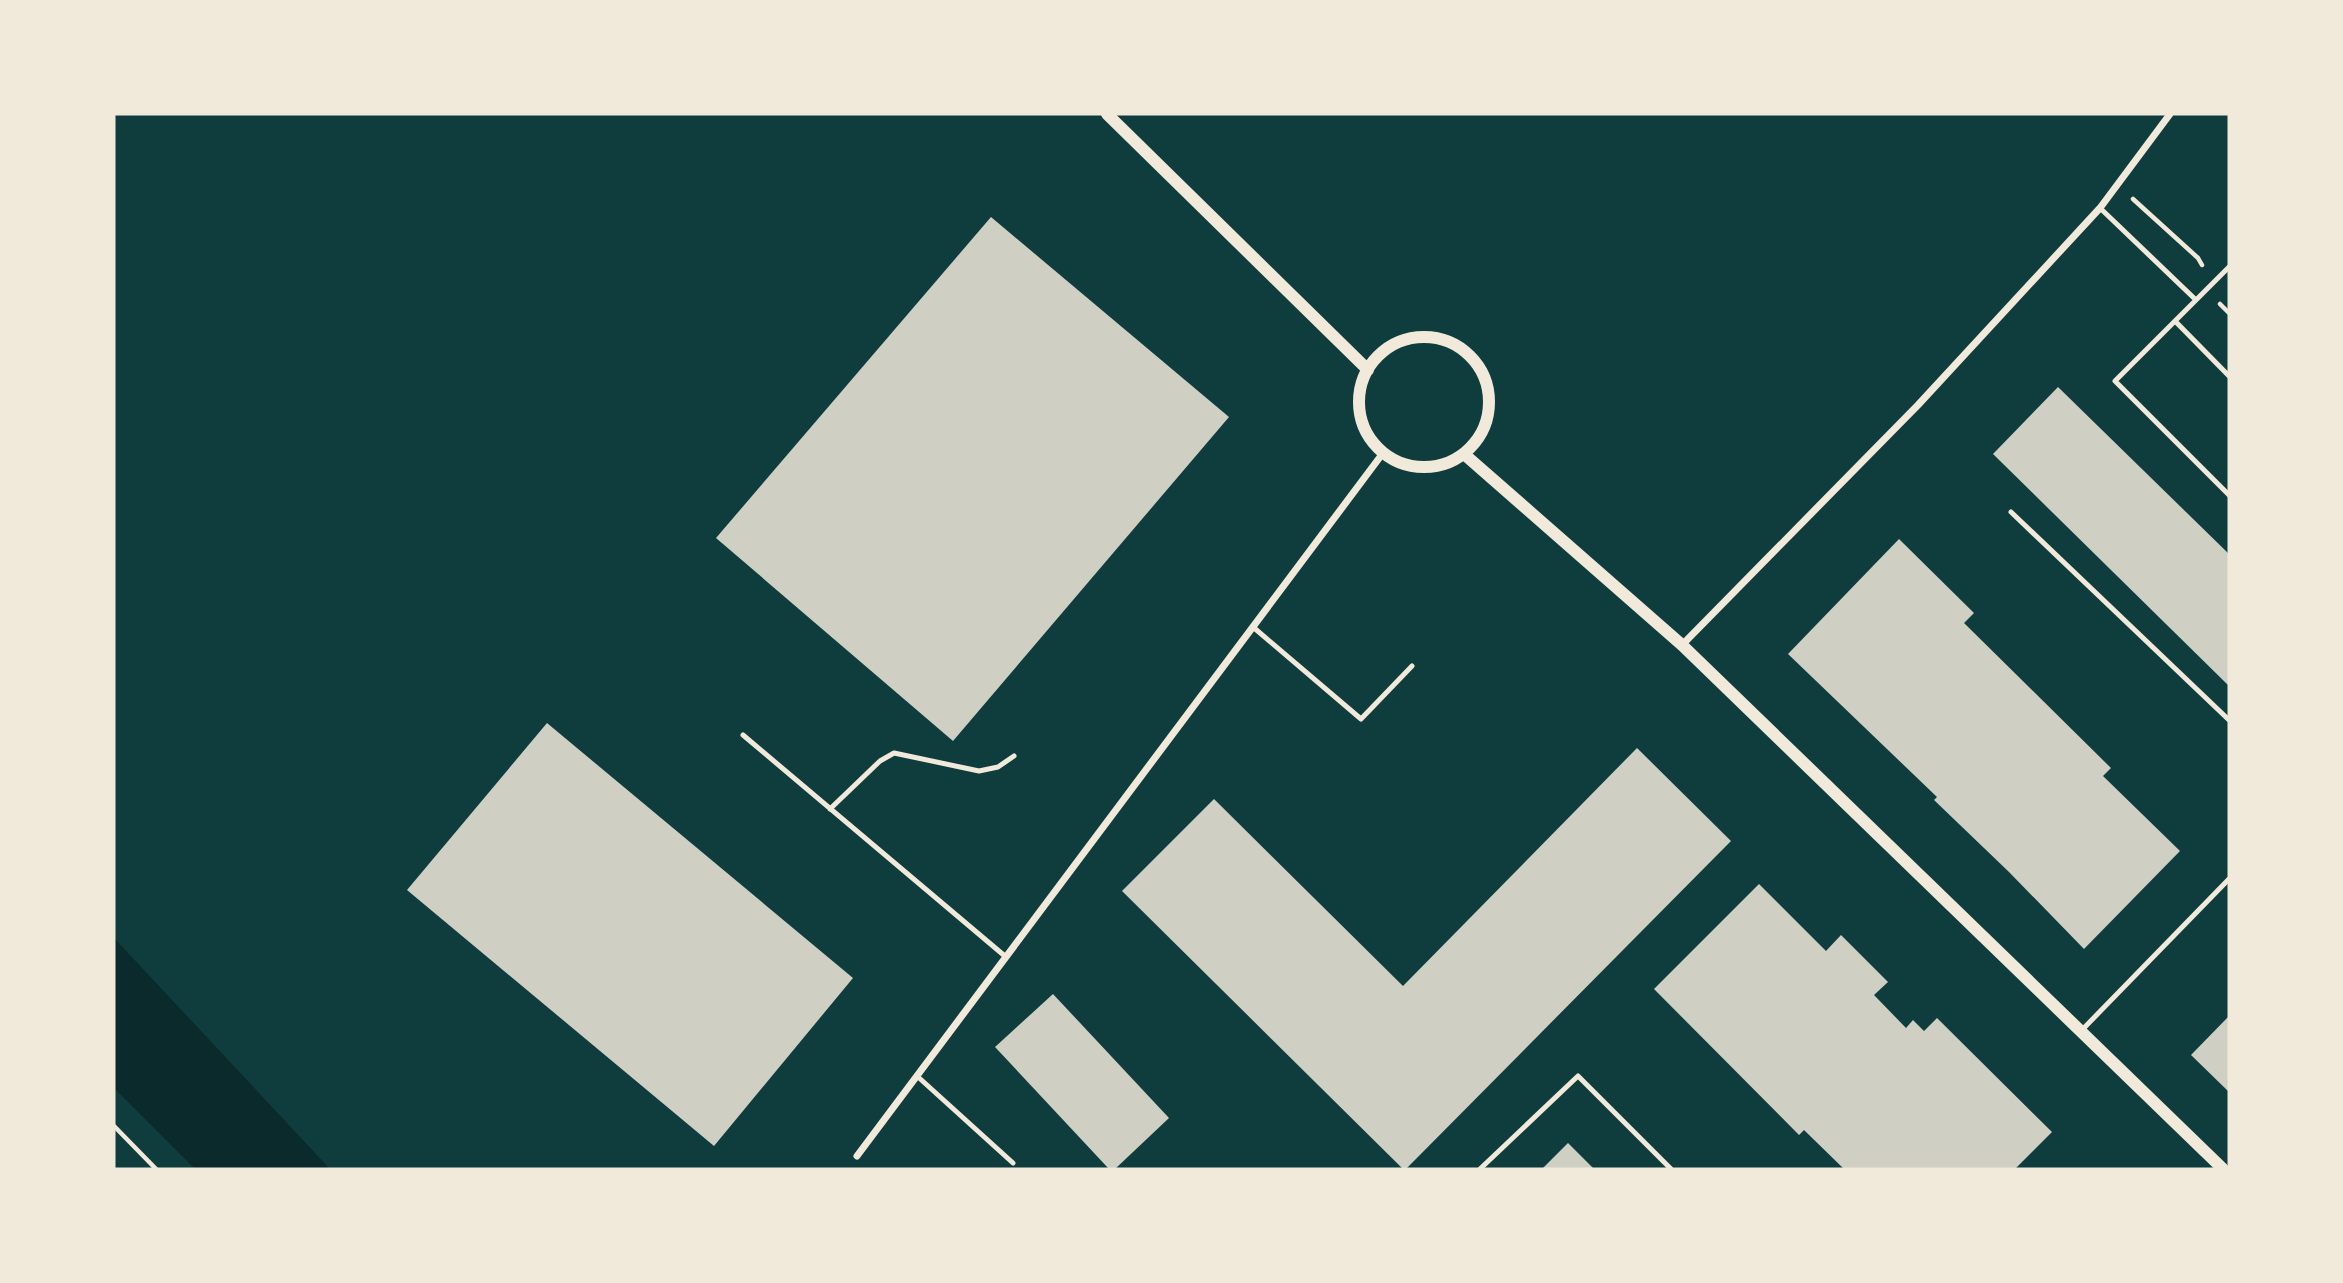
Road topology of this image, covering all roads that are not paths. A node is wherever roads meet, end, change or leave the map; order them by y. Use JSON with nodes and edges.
{"nodes":[{"id":1,"x":1107,"y":114,"type":"edge"},
{"id":2,"x":2170,"y":114,"type":"edge"},
{"id":3,"x":2100,"y":208,"type":"junction"},
{"id":4,"x":2229,"y":267,"type":"edge"},
{"id":5,"x":2196,"y":299,"type":"junction"},
{"id":6,"x":2175,"y":321,"type":"junction"},
{"id":7,"x":1368,"y":370,"type":"junction"},
{"id":8,"x":2229,"y":376,"type":"edge"},
{"id":9,"x":1383,"y":453,"type":"junction"},
{"id":10,"x":1464,"y":454,"type":"junction"},
{"id":11,"x":2229,"y":495,"type":"edge"},
{"id":12,"x":2011,"y":512,"type":"dead end"},
{"id":13,"x":1253,"y":627,"type":"junction"},
{"id":14,"x":1682,"y":645,"type":"junction"},
{"id":15,"x":1412,"y":666,"type":"dead end"},
{"id":16,"x":2229,"y":720,"type":"edge"},
{"id":17,"x":743,"y":735,"type":"dead end"},
{"id":18,"x":1014,"y":756,"type":"dead end"},
{"id":19,"x":830,"y":809,"type":"junction"},
{"id":20,"x":2229,"y":879,"type":"edge"},
{"id":21,"x":1006,"y":957,"type":"junction"},
{"id":22,"x":2081,"y":1031,"type":"junction"},
{"id":23,"x":917,"y":1076,"type":"junction"},
{"id":24,"x":857,"y":1156,"type":"dead end"},
{"id":25,"x":1013,"y":1163,"type":"dead end"},
{"id":26,"x":1480,"y":1169,"type":"edge"},
{"id":27,"x":1671,"y":1169,"type":"edge"},
{"id":28,"x":2223,"y":1169,"type":"edge"}],
"edges":[{"from":1,"to":7,"type":"street"},
{"from":2,"to":3,"type":"street"},
{"from":3,"to":5,"type":"lane"},
{"from":3,"to":14,"type":"street"},
{"from":4,"to":5,"type":"lane"},
{"from":5,"to":6,"type":"lane"},
{"from":6,"to":8,"type":"lane"},
{"from":6,"to":11,"type":"lane"},
{"from":7,"to":9,"type":"street"},
{"from":7,"to":10,"type":"street"},
{"from":9,"to":10,"type":"street"},
{"from":9,"to":13,"type":"street"},
{"from":10,"to":14,"type":"street"},
{"from":12,"to":16,"type":"lane"},
{"from":13,"to":15,"type":"lane"},
{"from":13,"to":21,"type":"street"},
{"from":14,"to":22,"type":"street"},
{"from":17,"to":19,"type":"lane"},
{"from":18,"to":19,"type":"lane"},
{"from":19,"to":21,"type":"lane"},
{"from":20,"to":22,"type":"lane"},
{"from":21,"to":23,"type":"street"},
{"from":22,"to":28,"type":"street"},
{"from":23,"to":24,"type":"street"},
{"from":23,"to":25,"type":"lane"},
{"from":26,"to":27,"type":"lane"}]}
